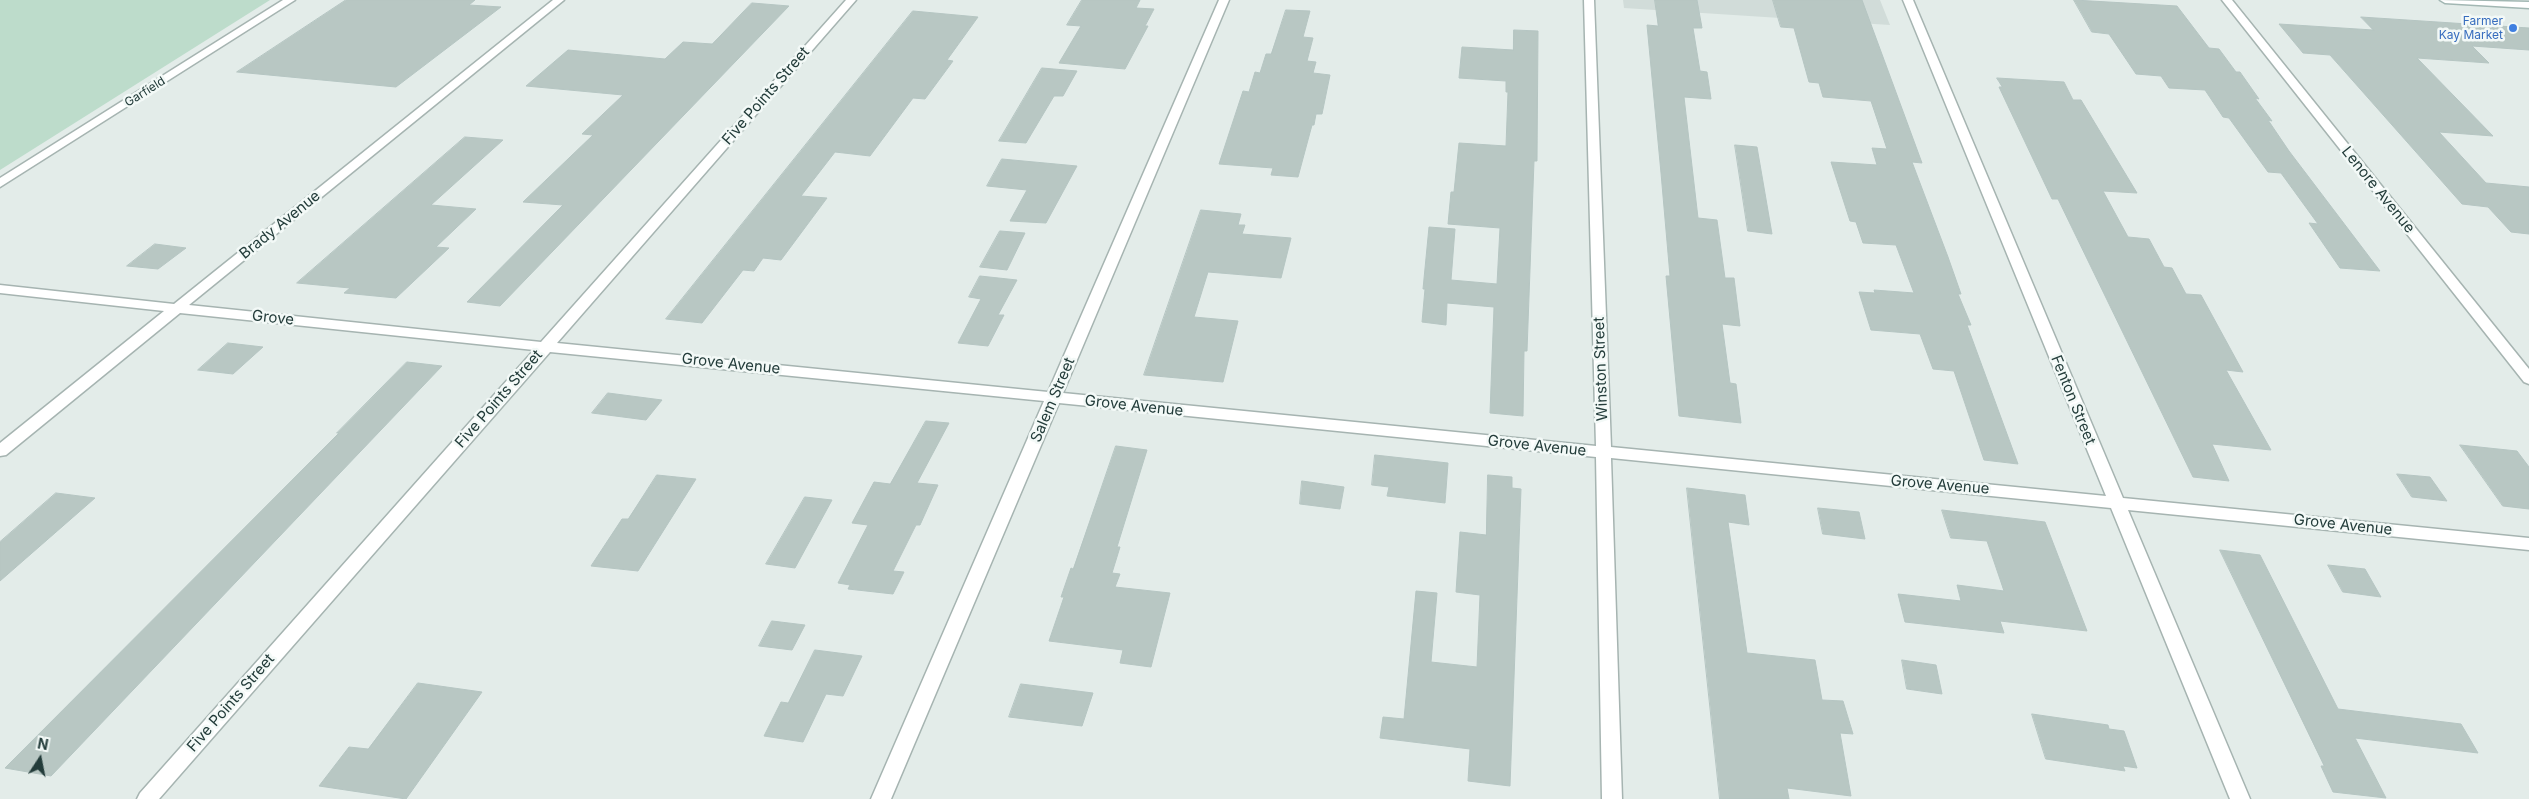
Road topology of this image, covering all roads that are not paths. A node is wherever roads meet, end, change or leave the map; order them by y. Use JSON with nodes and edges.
{"nodes":[{"id":1,"x":290,"y":0,"type":"edge"},
{"id":2,"x":560,"y":0,"type":"edge"},
{"id":3,"x":851,"y":0,"type":"edge"},
{"id":4,"x":1224,"y":0,"type":"edge"},
{"id":5,"x":1589,"y":0,"type":"edge"},
{"id":6,"x":1908,"y":0,"type":"edge"},
{"id":7,"x":2227,"y":0,"type":"edge"},
{"id":8,"x":2445,"y":0,"type":"edge"},
{"id":9,"x":2529,"y":5,"type":"edge"},
{"id":10,"x":0,"y":183,"type":"edge"},
{"id":11,"x":0,"y":289,"type":"edge"},
{"id":12,"x":176,"y":308,"type":"junction"},
{"id":13,"x":546,"y":345,"type":"junction"},
{"id":14,"x":2529,"y":379,"type":"edge"},
{"id":15,"x":1054,"y":398,"type":"junction"},
{"id":16,"x":0,"y":451,"type":"edge"},
{"id":17,"x":1603,"y":453,"type":"junction"},
{"id":18,"x":2116,"y":502,"type":"junction"},
{"id":19,"x":2529,"y":544,"type":"edge"},
{"id":20,"x":147,"y":799,"type":"edge"},
{"id":21,"x":882,"y":799,"type":"edge"},
{"id":22,"x":1612,"y":799,"type":"edge"},
{"id":23,"x":2240,"y":799,"type":"edge"}],
"edges":[{"from":1,"to":10,"type":"street","name":"Garfield"},
{"from":2,"to":12,"type":"street","name":"Brady Avenue"},
{"from":3,"to":13,"type":"street","name":"Five Points Street"},
{"from":4,"to":15,"type":"street","name":"Salem Street"},
{"from":5,"to":17,"type":"street","name":"Winston Street"},
{"from":6,"to":18,"type":"street","name":"Fenton Street"},
{"from":7,"to":14,"type":"street","name":"Lenore Avenue"},
{"from":8,"to":9,"type":"street"},
{"from":11,"to":12,"type":"street","name":"Grove"},
{"from":12,"to":13,"type":"street","name":"Grove"},
{"from":12,"to":16,"type":"street","name":"Brady Avenue"},
{"from":13,"to":15,"type":"street","name":"Grove Avenue"},
{"from":13,"to":20,"type":"street","name":"Five Points Street"},
{"from":15,"to":17,"type":"street","name":"Grove Avenue"},
{"from":15,"to":21,"type":"street","name":"Salem Street"},
{"from":17,"to":18,"type":"street","name":"Grove Avenue"},
{"from":17,"to":22,"type":"street","name":"Winston Street"},
{"from":18,"to":19,"type":"street","name":"Grove Avenue"},
{"from":18,"to":23,"type":"street","name":"Fenton Street"}]}
